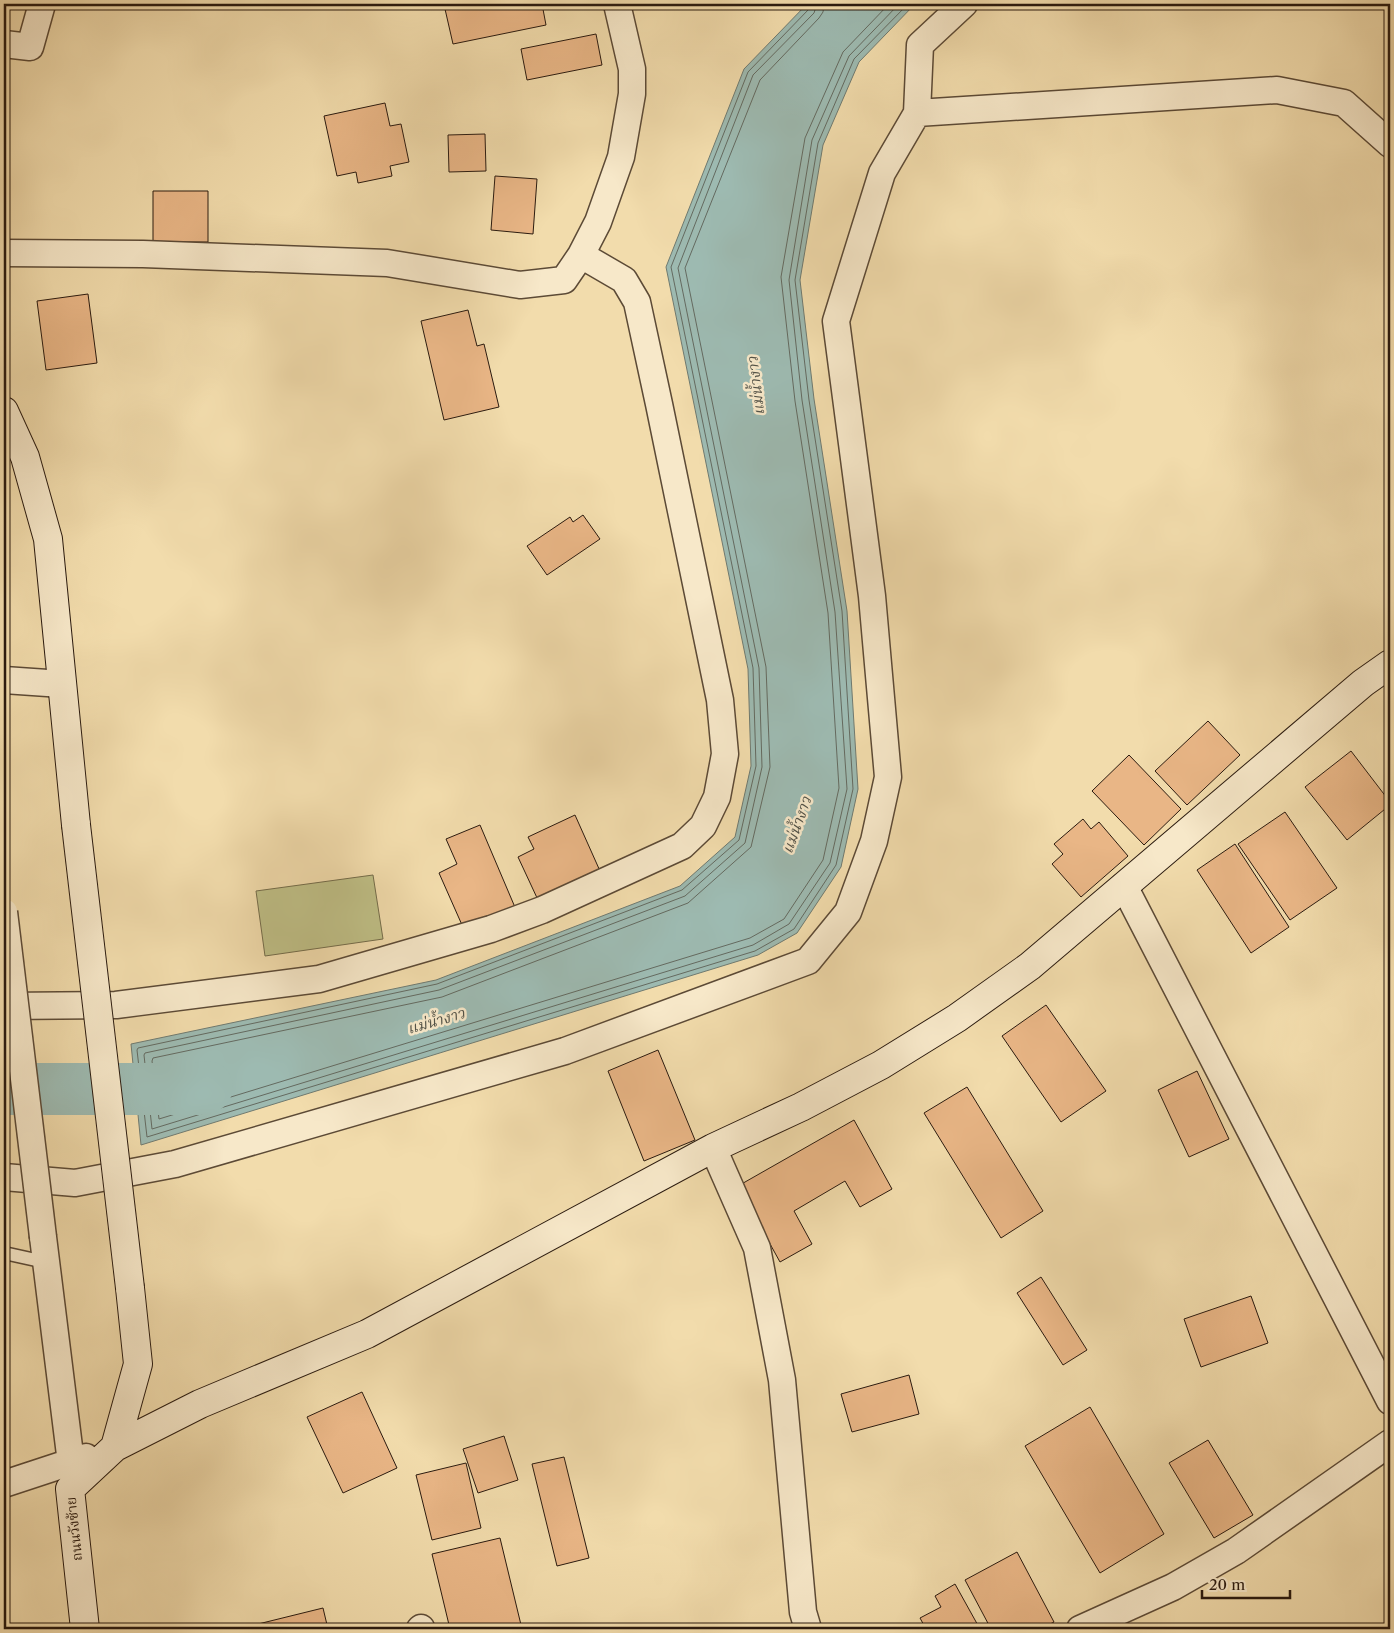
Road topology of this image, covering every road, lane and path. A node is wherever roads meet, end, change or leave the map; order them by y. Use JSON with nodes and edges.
{"nodes":[{"id":1,"x":42,"y":4,"type":"edge"},
{"id":2,"x":617,"y":4,"type":"edge"},
{"id":3,"x":964,"y":4,"type":"edge"},
{"id":4,"x":4,"y":44,"type":"edge"},
{"id":5,"x":917,"y":113,"type":"junction"},
{"id":6,"x":1390,"y":144,"type":"edge"},
{"id":7,"x":4,"y":254,"type":"edge"},
{"id":8,"x":580,"y":255,"type":"junction"},
{"id":9,"x":4,"y":412,"type":"edge"},
{"id":10,"x":1390,"y":664,"type":"edge"},
{"id":11,"x":4,"y":680,"type":"edge"},
{"id":12,"x":62,"y":684,"type":"junction"},
{"id":13,"x":1124,"y":886,"type":"junction"},
{"id":14,"x":4,"y":912,"type":"edge"},
{"id":15,"x":4,"y":1006,"type":"edge"},
{"id":16,"x":712,"y":1148,"type":"junction"},
{"id":17,"x":4,"y":1177,"type":"edge"},
{"id":18,"x":44,"y":1250,"type":"junction"},
{"id":19,"x":4,"y":1253,"type":"edge"},
{"id":20,"x":1390,"y":1401,"type":"edge"},
{"id":21,"x":1390,"y":1443,"type":"edge"},
{"id":22,"x":115,"y":1447,"type":"junction"},
{"id":23,"x":71,"y":1462,"type":"junction"},
{"id":24,"x":4,"y":1484,"type":"edge"},
{"id":25,"x":85,"y":1629,"type":"edge"},
{"id":26,"x":808,"y":1629,"type":"edge"},
{"id":27,"x":1080,"y":1629,"type":"edge"}],
"edges":[{"from":1,"to":4,"type":"street"},
{"from":2,"to":8,"type":"street"},
{"from":3,"to":5,"type":"street"},
{"from":5,"to":6,"type":"street"},
{"from":5,"to":17,"type":"street"},
{"from":7,"to":8,"type":"street"},
{"from":8,"to":15,"type":"street"},
{"from":9,"to":12,"type":"street"},
{"from":10,"to":13,"type":"street"},
{"from":11,"to":12,"type":"street"},
{"from":12,"to":22,"type":"street","bridge":true},
{"from":13,"to":16,"type":"street"},
{"from":13,"to":20,"type":"street"},
{"from":14,"to":18,"type":"street","bridge":true},
{"from":16,"to":22,"type":"street"},
{"from":16,"to":26,"type":"street"},
{"from":18,"to":19,"type":"lane"},
{"from":18,"to":23,"type":"street"},
{"from":21,"to":27,"type":"street"},
{"from":22,"to":23,"type":"street"},
{"from":22,"to":25,"type":"street","name":"ถนนวังซ้าย"},
{"from":23,"to":24,"type":"street"}]}
